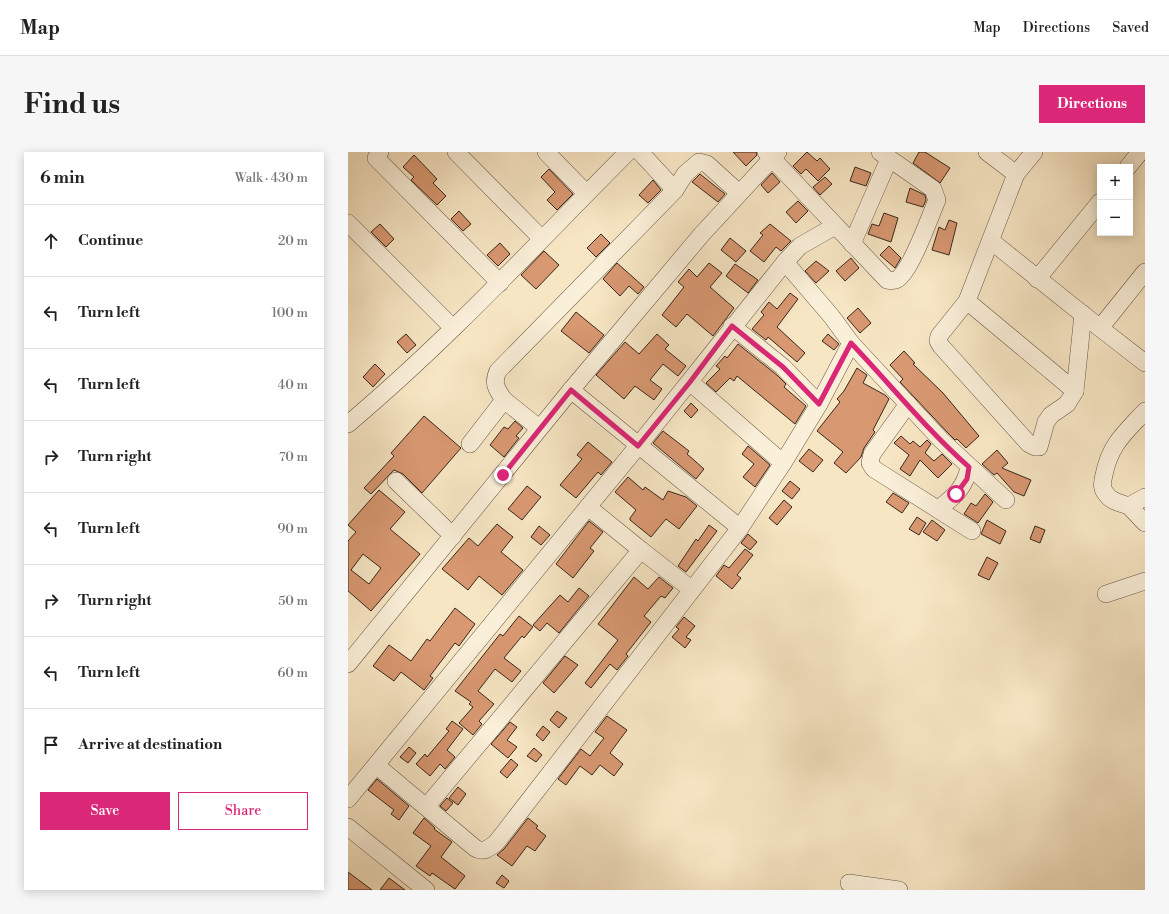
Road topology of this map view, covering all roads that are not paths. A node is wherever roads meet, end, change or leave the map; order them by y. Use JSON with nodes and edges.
{"nodes":[{"id":1,"x":380,"y":152,"type":"edge"},
{"id":2,"x":456,"y":152,"type":"edge"},
{"id":3,"x":546,"y":152,"type":"edge"},
{"id":4,"x":628,"y":152,"type":"edge"},
{"id":5,"x":640,"y":152,"type":"edge"},
{"id":6,"x":987,"y":152,"type":"edge"},
{"id":7,"x":1034,"y":152,"type":"edge"},
{"id":8,"x":1140,"y":152,"type":"edge"},
{"id":9,"x":772,"y":154,"type":"edge"},
{"id":10,"x":884,"y":155,"type":"edge"},
{"id":11,"x":1130,"y":164,"type":"edge"},
{"id":12,"x":1016,"y":174,"type":"junction"},
{"id":13,"x":675,"y":190,"type":"junction"},
{"id":14,"x":586,"y":193,"type":"junction"},
{"id":15,"x":740,"y":193,"type":"junction"},
{"id":16,"x":1097,"y":206,"type":"edge"},
{"id":17,"x":348,"y":223,"type":"edge"},
{"id":18,"x":835,"y":226,"type":"junction"},
{"id":19,"x":542,"y":239,"type":"junction"},
{"id":20,"x":991,"y":242,"type":"junction"},
{"id":21,"x":852,"y":244,"type":"junction"},
{"id":22,"x":785,"y":262,"type":"junction"},
{"id":23,"x":1145,"y":272,"type":"edge"},
{"id":24,"x":1037,"y":279,"type":"junction"},
{"id":25,"x":500,"y":283,"type":"junction"},
{"id":26,"x":967,"y":300,"type":"junction"},
{"id":27,"x":1084,"y":314,"type":"junction"},
{"id":28,"x":732,"y":326,"type":"junction"},
{"id":29,"x":453,"y":328,"type":"junction"},
{"id":30,"x":1100,"y":328,"type":"junction"},
{"id":31,"x":851,"y":343,"type":"junction"},
{"id":32,"x":1145,"y":363,"type":"edge"},
{"id":33,"x":690,"y":382,"type":"junction"},
{"id":34,"x":571,"y":390,"type":"junction"},
{"id":35,"x":1075,"y":391,"type":"junction"},
{"id":36,"x":504,"y":400,"type":"junction"},
{"id":37,"x":819,"y":404,"type":"junction"},
{"id":38,"x":908,"y":404,"type":"junction"},
{"id":39,"x":1145,"y":411,"type":"edge"},
{"id":40,"x":349,"y":420,"type":"edge"},
{"id":41,"x":539,"y":428,"type":"junction"},
{"id":42,"x":470,"y":444,"type":"dead end"},
{"id":43,"x":638,"y":446,"type":"junction"},
{"id":44,"x":784,"y":464,"type":"junction"},
{"id":45,"x":969,"y":467,"type":"junction"},
{"id":46,"x":396,"y":482,"type":"dead end"},
{"id":47,"x":1145,"y":497,"type":"edge"},
{"id":48,"x":1006,"y":500,"type":"dead end"},
{"id":49,"x":1129,"y":506,"type":"junction"},
{"id":50,"x":588,"y":507,"type":"junction"},
{"id":51,"x":938,"y":510,"type":"junction"},
{"id":52,"x":1145,"y":523,"type":"edge"},
{"id":53,"x":740,"y":528,"type":"junction"},
{"id":54,"x":972,"y":531,"type":"dead end"},
{"id":55,"x":453,"y":536,"type":"junction"},
{"id":56,"x":641,"y":550,"type":"junction"},
{"id":57,"x":1145,"y":581,"type":"edge"},
{"id":58,"x":691,"y":589,"type":"junction"},
{"id":59,"x":1106,"y":594,"type":"dead end"},
{"id":60,"x":348,"y":664,"type":"edge"},
{"id":61,"x":377,"y":766,"type":"junction"},
{"id":62,"x":348,"y":799,"type":"edge"},
{"id":63,"x":427,"y":806,"type":"junction"},
{"id":64,"x":348,"y":826,"type":"edge"},
{"id":65,"x":849,"y":883,"type":"dead end"},
{"id":66,"x":870,"y":888,"type":"edge"},
{"id":67,"x":426,"y":890,"type":"edge"},
{"id":68,"x":899,"y":890,"type":"edge"}],
"edges":[{"from":1,"to":25,"type":"street"},
{"from":2,"to":19,"type":"street"},
{"from":3,"to":14,"type":"street"},
{"from":4,"to":14,"type":"street"},
{"from":5,"to":13,"type":"street"},
{"from":6,"to":12,"type":"street"},
{"from":7,"to":12,"type":"street"},
{"from":8,"to":11,"type":"street"},
{"from":9,"to":15,"type":"street"},
{"from":9,"to":18,"type":"street"},
{"from":10,"to":21,"type":"street"},
{"from":10,"to":21,"type":"street"},
{"from":12,"to":20,"type":"street"},
{"from":13,"to":15,"type":"street"},
{"from":13,"to":36,"type":"street"},
{"from":14,"to":19,"type":"street"},
{"from":15,"to":34,"type":"street"},
{"from":16,"to":24,"type":"street"},
{"from":17,"to":29,"type":"street"},
{"from":18,"to":21,"type":"street"},
{"from":18,"to":22,"type":"street"},
{"from":19,"to":25,"type":"street"},
{"from":20,"to":24,"type":"street"},
{"from":20,"to":26,"type":"street"},
{"from":22,"to":28,"type":"street"},
{"from":22,"to":31,"type":"street"},
{"from":23,"to":30,"type":"street"},
{"from":24,"to":27,"type":"street"},
{"from":25,"to":29,"type":"street"},
{"from":26,"to":35,"type":"street"},
{"from":26,"to":35,"type":"street"},
{"from":27,"to":30,"type":"street"},
{"from":27,"to":35,"type":"street"},
{"from":28,"to":33,"type":"street"},
{"from":28,"to":37,"type":"street"},
{"from":29,"to":40,"type":"street"},
{"from":30,"to":32,"type":"street"},
{"from":31,"to":37,"type":"street"},
{"from":31,"to":38,"type":"street"},
{"from":33,"to":43,"type":"street"},
{"from":33,"to":44,"type":"street"},
{"from":34,"to":41,"type":"street"},
{"from":34,"to":43,"type":"street"},
{"from":36,"to":41,"type":"street"},
{"from":36,"to":42,"type":"street"},
{"from":37,"to":44,"type":"street"},
{"from":38,"to":45,"type":"street"},
{"from":38,"to":51,"type":"street"},
{"from":39,"to":49,"type":"street"},
{"from":41,"to":55,"type":"street"},
{"from":43,"to":50,"type":"street"},
{"from":43,"to":53,"type":"street"},
{"from":44,"to":53,"type":"street"},
{"from":45,"to":48,"type":"street"},
{"from":45,"to":51,"type":"street"},
{"from":46,"to":55,"type":"street"},
{"from":47,"to":49,"type":"street"},
{"from":49,"to":52,"type":"street"},
{"from":50,"to":56,"type":"street"},
{"from":50,"to":61,"type":"street"},
{"from":51,"to":54,"type":"street"},
{"from":53,"to":58,"type":"street"},
{"from":55,"to":60,"type":"street"},
{"from":56,"to":58,"type":"street"},
{"from":56,"to":63,"type":"street"},
{"from":57,"to":59,"type":"street"},
{"from":58,"to":63,"type":"street"},
{"from":61,"to":62,"type":"street"},
{"from":61,"to":63,"type":"street"},
{"from":64,"to":67,"type":"street"},
{"from":65,"to":66,"type":"street"},
{"from":66,"to":68,"type":"street"}]}
